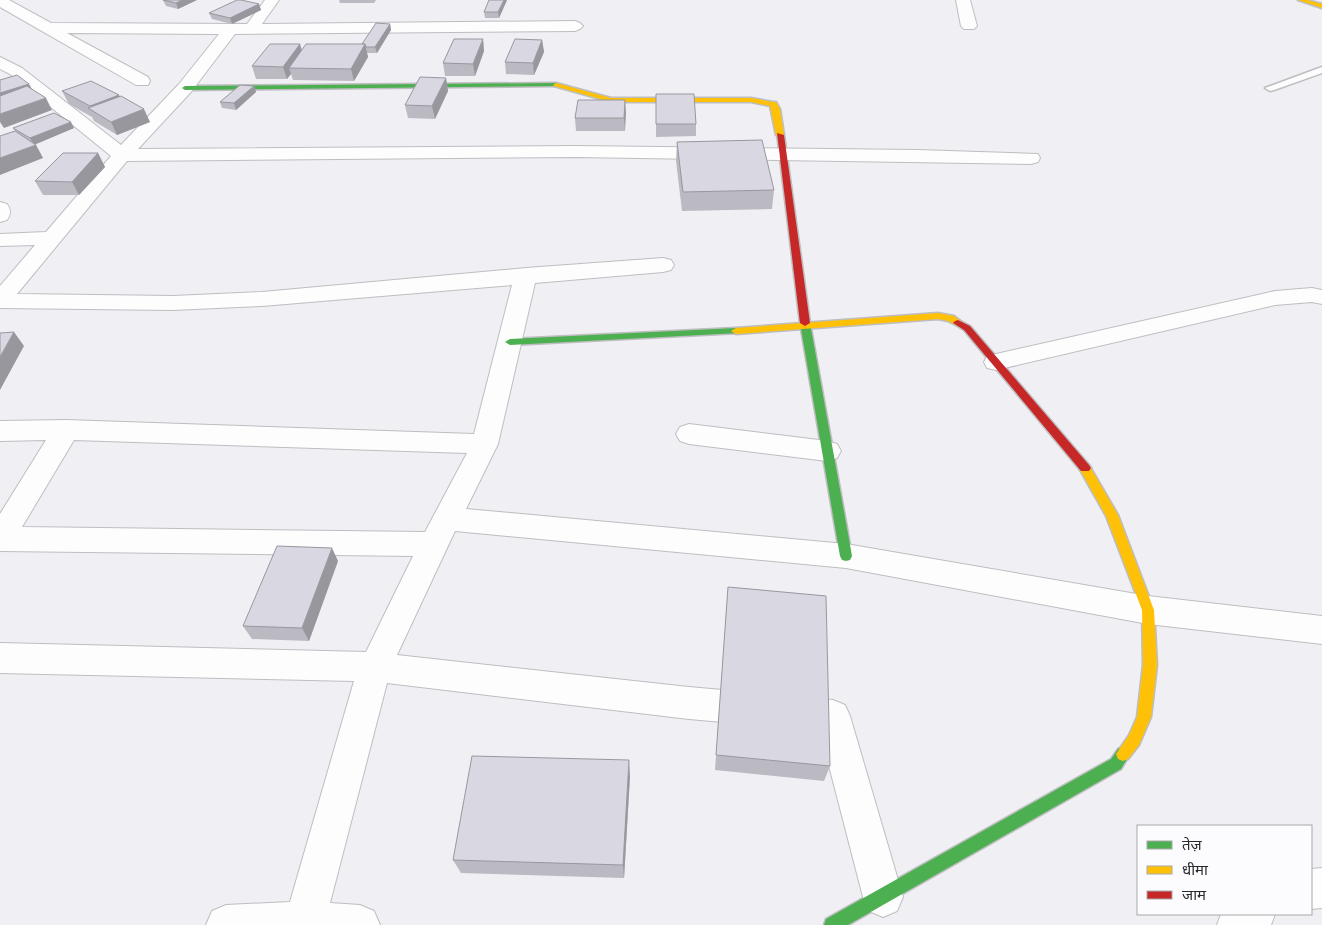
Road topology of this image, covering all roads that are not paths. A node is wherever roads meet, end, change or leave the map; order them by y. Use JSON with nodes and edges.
{"nodes":[{"id":1,"x":962,"y":0,"type":"edge"},
{"id":2,"x":1302,"y":0,"type":"edge"},
{"id":3,"x":0,"y":1,"type":"edge"},
{"id":4,"x":248,"y":2,"type":"edge"},
{"id":5,"x":31,"y":3,"type":"dead end"},
{"id":6,"x":270,"y":3,"type":"edge"},
{"id":7,"x":1322,"y":6,"type":"edge"},
{"id":8,"x":15,"y":9,"type":"junction"},
{"id":9,"x":575,"y":26,"type":"dead end"},
{"id":10,"x":969,"y":26,"type":"dead end"},
{"id":11,"x":48,"y":28,"type":"junction"},
{"id":12,"x":231,"y":29,"type":"junction"},
{"id":13,"x":252,"y":29,"type":"junction"},
{"id":14,"x":0,"y":62,"type":"edge"},
{"id":15,"x":1322,"y":70,"type":"edge"},
{"id":16,"x":142,"y":81,"type":"dead end"},
{"id":17,"x":185,"y":88,"type":"junction"},
{"id":18,"x":1270,"y":88,"type":"dead end"},
{"id":19,"x":783,"y":152,"type":"junction"},
{"id":20,"x":122,"y":155,"type":"junction"},
{"id":21,"x":1031,"y":158,"type":"dead end"},
{"id":22,"x":0,"y":208,"type":"edge"},
{"id":23,"x":0,"y":216,"type":"edge"},
{"id":24,"x":52,"y":238,"type":"junction"},
{"id":25,"x":0,"y":240,"type":"edge"},
{"id":26,"x":663,"y":264,"type":"dead end"},
{"id":27,"x":526,"y":275,"type":"junction"},
{"id":28,"x":1317,"y":296,"type":"edge"},
{"id":29,"x":0,"y":300,"type":"edge"},
{"id":30,"x":806,"y":327,"type":"junction"},
{"id":31,"x":510,"y":342,"type":"junction"},
{"id":32,"x":996,"y":362,"type":"junction"},
{"id":33,"x":66,"y":430,"type":"junction"},
{"id":34,"x":0,"y":431,"type":"edge"},
{"id":35,"x":689,"y":434,"type":"dead end"},
{"id":36,"x":485,"y":444,"type":"junction"},
{"id":37,"x":827,"y":451,"type":"junction"},
{"id":38,"x":440,"y":531,"type":"junction"},
{"id":39,"x":0,"y":539,"type":"edge"},
{"id":40,"x":846,"y":556,"type":"junction"},
{"id":41,"x":1148,"y":610,"type":"junction"},
{"id":42,"x":1322,"y":630,"type":"edge"},
{"id":43,"x":0,"y":658,"type":"edge"},
{"id":44,"x":375,"y":667,"type":"junction"},
{"id":45,"x":883,"y":897,"type":"junction"},
{"id":46,"x":1253,"y":915,"type":"edge"},
{"id":47,"x":305,"y":922,"type":"junction"},
{"id":48,"x":226,"y":925,"type":"edge"},
{"id":49,"x":360,"y":925,"type":"edge"},
{"id":50,"x":832,"y":925,"type":"edge"},
{"id":51,"x":1237,"y":925,"type":"edge"}],
"edges":[{"from":1,"to":10,"type":"street"},
{"from":2,"to":7,"type":"street"},
{"from":3,"to":8,"type":"street"},
{"from":4,"to":6,"type":"street"},
{"from":5,"to":8,"type":"street"},
{"from":6,"to":13,"type":"street"},
{"from":8,"to":11,"type":"street"},
{"from":9,"to":13,"type":"street"},
{"from":11,"to":12,"type":"street"},
{"from":11,"to":16,"type":"street"},
{"from":12,"to":13,"type":"street"},
{"from":12,"to":17,"type":"street"},
{"from":14,"to":20,"type":"street"},
{"from":15,"to":18,"type":"lane"},
{"from":17,"to":19,"type":"street"},
{"from":17,"to":20,"type":"street"},
{"from":19,"to":20,"type":"street"},
{"from":19,"to":21,"type":"street"},
{"from":19,"to":30,"type":"street"},
{"from":20,"to":24,"type":"street"},
{"from":22,"to":23,"type":"street"},
{"from":24,"to":25,"type":"street"},
{"from":24,"to":29,"type":"street"},
{"from":26,"to":27,"type":"street"},
{"from":27,"to":29,"type":"street"},
{"from":27,"to":31,"type":"street"},
{"from":28,"to":32,"type":"street"},
{"from":30,"to":31,"type":"street"},
{"from":30,"to":32,"type":"street"},
{"from":30,"to":37,"type":"street"},
{"from":31,"to":36,"type":"street"},
{"from":32,"to":41,"type":"street"},
{"from":33,"to":34,"type":"street"},
{"from":33,"to":36,"type":"street"},
{"from":33,"to":39,"type":"street"},
{"from":35,"to":37,"type":"street"},
{"from":36,"to":38,"type":"street"},
{"from":37,"to":40,"type":"street"},
{"from":38,"to":39,"type":"street"},
{"from":38,"to":40,"type":"street"},
{"from":38,"to":44,"type":"street"},
{"from":40,"to":41,"type":"street"},
{"from":41,"to":42,"type":"street"},
{"from":41,"to":45,"type":"street"},
{"from":43,"to":44,"type":"street"},
{"from":44,"to":45,"type":"street"},
{"from":44,"to":47,"type":"street"},
{"from":45,"to":50,"type":"street"},
{"from":46,"to":51,"type":"street"},
{"from":47,"to":48,"type":"street"},
{"from":47,"to":49,"type":"street"}]}
